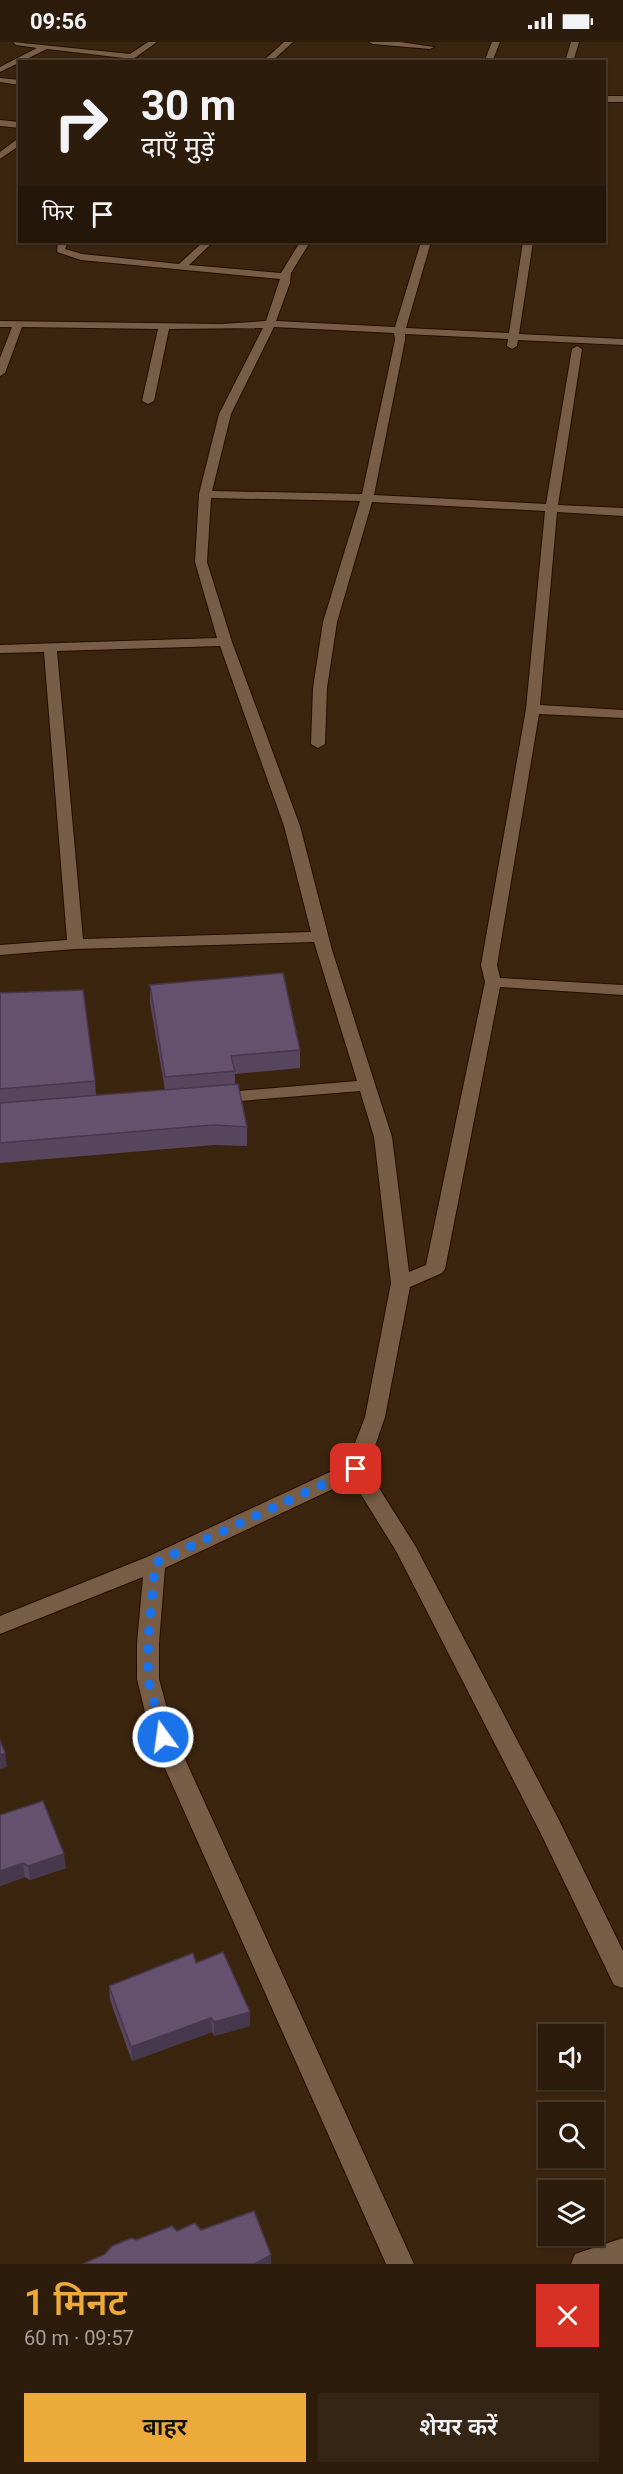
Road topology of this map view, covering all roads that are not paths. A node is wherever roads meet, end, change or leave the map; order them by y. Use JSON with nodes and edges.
{"nodes":[{"id":1,"x":153,"y":42,"type":"edge"},
{"id":2,"x":289,"y":42,"type":"edge"},
{"id":3,"x":373,"y":42,"type":"edge"},
{"id":4,"x":496,"y":42,"type":"edge"},
{"id":5,"x":575,"y":42,"type":"edge"},
{"id":6,"x":16,"y":43,"type":"edge"},
{"id":7,"x":432,"y":44,"type":"edge"},
{"id":8,"x":46,"y":46,"type":"junction"},
{"id":9,"x":423,"y":54,"type":"dead end"},
{"id":10,"x":130,"y":56,"type":"junction"},
{"id":11,"x":19,"y":60,"type":"edge"},
{"id":12,"x":125,"y":60,"type":"edge"},
{"id":13,"x":268,"y":60,"type":"edge"},
{"id":14,"x":489,"y":60,"type":"edge"},
{"id":15,"x":570,"y":60,"type":"edge"},
{"id":16,"x":18,"y":61,"type":"edge"},
{"id":17,"x":0,"y":70,"type":"edge"},
{"id":18,"x":0,"y":80,"type":"edge"},
{"id":19,"x":18,"y":83,"type":"edge"},
{"id":20,"x":606,"y":99,"type":"edge"},
{"id":21,"x":623,"y":99,"type":"edge"},
{"id":22,"x":0,"y":123,"type":"edge"},
{"id":23,"x":18,"y":125,"type":"edge"},
{"id":24,"x":18,"y":142,"type":"edge"},
{"id":25,"x":0,"y":156,"type":"edge"},
{"id":26,"x":63,"y":243,"type":"edge"},
{"id":27,"x":207,"y":243,"type":"edge"},
{"id":28,"x":304,"y":243,"type":"edge"},
{"id":29,"x":426,"y":243,"type":"edge"},
{"id":30,"x":528,"y":243,"type":"edge"},
{"id":31,"x":181,"y":267,"type":"junction"},
{"id":32,"x":286,"y":277,"type":"junction"},
{"id":33,"x":0,"y":324,"type":"edge"},
{"id":34,"x":18,"y":324,"type":"junction"},
{"id":35,"x":164,"y":326,"type":"junction"},
{"id":36,"x":268,"y":328,"type":"junction"},
{"id":37,"x":400,"y":335,"type":"junction"},
{"id":38,"x":513,"y":341,"type":"junction"},
{"id":39,"x":623,"y":342,"type":"edge"},
{"id":40,"x":577,"y":349,"type":"junction"},
{"id":41,"x":623,"y":352,"type":"edge"},
{"id":42,"x":0,"y":372,"type":"edge"},
{"id":43,"x":148,"y":401,"type":"dead end"},
{"id":44,"x":205,"y":494,"type":"junction"},
{"id":45,"x":366,"y":498,"type":"junction"},
{"id":46,"x":551,"y":508,"type":"junction"},
{"id":47,"x":623,"y":512,"type":"edge"},
{"id":48,"x":225,"y":642,"type":"junction"},
{"id":49,"x":50,"y":646,"type":"junction"},
{"id":50,"x":0,"y":650,"type":"edge"},
{"id":51,"x":533,"y":709,"type":"junction"},
{"id":52,"x":623,"y":714,"type":"edge"},
{"id":53,"x":318,"y":744,"type":"dead end"},
{"id":54,"x":322,"y":937,"type":"junction"},
{"id":55,"x":75,"y":944,"type":"junction"},
{"id":56,"x":0,"y":950,"type":"edge"},
{"id":57,"x":493,"y":982,"type":"junction"},
{"id":58,"x":623,"y":990,"type":"edge"},
{"id":59,"x":366,"y":1085,"type":"junction"},
{"id":60,"x":201,"y":1099,"type":"edge"},
{"id":61,"x":401,"y":1283,"type":"junction"},
{"id":62,"x":356,"y":1469,"type":"junction"},
{"id":63,"x":155,"y":1563,"type":"junction"},
{"id":64,"x":0,"y":1625,"type":"edge"},
{"id":65,"x":623,"y":1977,"type":"edge"},
{"id":66,"x":623,"y":2252,"type":"edge"},
{"id":67,"x":400,"y":2264,"type":"edge"},
{"id":68,"x":585,"y":2264,"type":"edge"}],
"edges":[{"from":1,"to":10,"type":"street"},
{"from":2,"to":13,"type":"street"},
{"from":3,"to":7,"type":"street"},
{"from":4,"to":14,"type":"street"},
{"from":5,"to":15,"type":"street"},
{"from":6,"to":8,"type":"street"},
{"from":7,"to":9,"type":"street"},
{"from":8,"to":10,"type":"street"},
{"from":8,"to":11,"type":"street"},
{"from":10,"to":12,"type":"street"},
{"from":16,"to":17,"type":"street"},
{"from":18,"to":19,"type":"street"},
{"from":20,"to":21,"type":"street"},
{"from":22,"to":23,"type":"street"},
{"from":24,"to":25,"type":"street"},
{"from":26,"to":31,"type":"street"},
{"from":27,"to":31,"type":"street"},
{"from":28,"to":32,"type":"street"},
{"from":29,"to":37,"type":"street"},
{"from":30,"to":38,"type":"street"},
{"from":31,"to":32,"type":"street"},
{"from":32,"to":36,"type":"street"},
{"from":33,"to":34,"type":"street"},
{"from":34,"to":35,"type":"street"},
{"from":34,"to":42,"type":"street"},
{"from":35,"to":36,"type":"street"},
{"from":35,"to":43,"type":"street"},
{"from":36,"to":37,"type":"street"},
{"from":36,"to":44,"type":"street"},
{"from":37,"to":38,"type":"street"},
{"from":37,"to":45,"type":"street"},
{"from":38,"to":39,"type":"street"},
{"from":38,"to":40,"type":"street"},
{"from":40,"to":41,"type":"street"},
{"from":40,"to":46,"type":"street"},
{"from":44,"to":45,"type":"street"},
{"from":44,"to":48,"type":"street"},
{"from":45,"to":46,"type":"street"},
{"from":45,"to":53,"type":"street"},
{"from":46,"to":47,"type":"street"},
{"from":46,"to":51,"type":"street"},
{"from":48,"to":49,"type":"street"},
{"from":48,"to":54,"type":"street"},
{"from":49,"to":50,"type":"street"},
{"from":49,"to":55,"type":"street"},
{"from":51,"to":52,"type":"street"},
{"from":51,"to":57,"type":"street"},
{"from":54,"to":55,"type":"street"},
{"from":54,"to":59,"type":"street"},
{"from":55,"to":56,"type":"street"},
{"from":57,"to":58,"type":"street"},
{"from":57,"to":61,"type":"street"},
{"from":59,"to":60,"type":"street"},
{"from":59,"to":61,"type":"street"},
{"from":61,"to":62,"type":"street"},
{"from":62,"to":63,"type":"street"},
{"from":62,"to":65,"type":"street"},
{"from":63,"to":64,"type":"street"},
{"from":63,"to":67,"type":"street"},
{"from":66,"to":68,"type":"street"}]}
